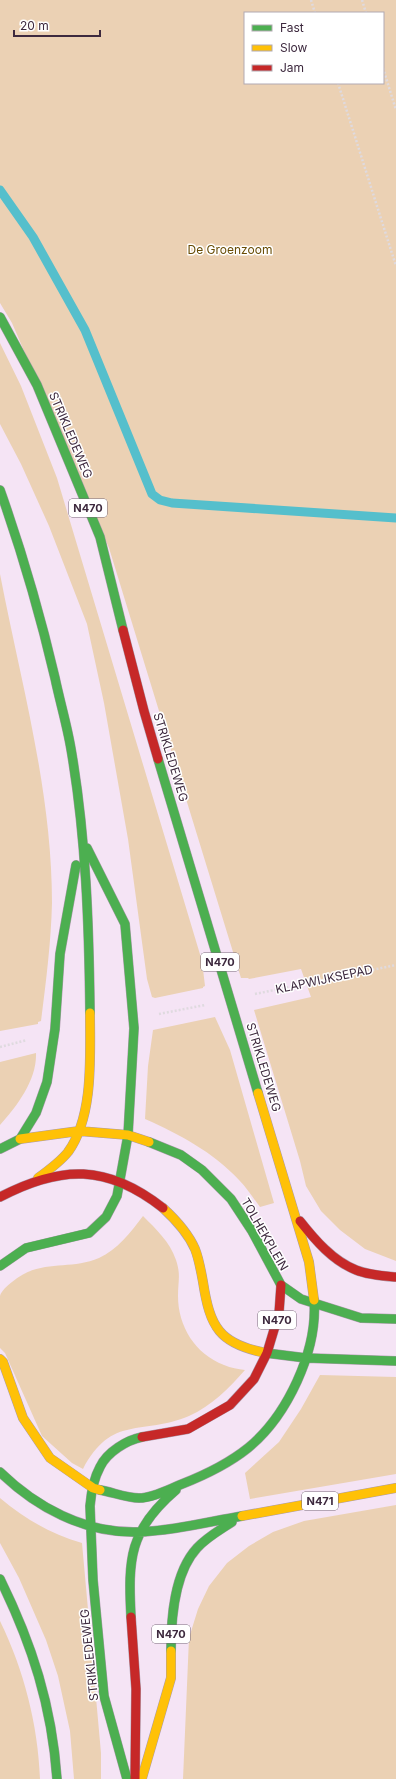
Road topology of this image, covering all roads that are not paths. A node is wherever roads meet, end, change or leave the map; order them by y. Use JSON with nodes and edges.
{"nodes":[{"id":1,"x":0,"y":318,"type":"edge"},
{"id":2,"x":0,"y":490,"type":"edge"},
{"id":3,"x":81,"y":836,"type":"junction"},
{"id":4,"x":79,"y":1131,"type":"junction"},
{"id":5,"x":128,"y":1135,"type":"junction"},
{"id":6,"x":20,"y":1139,"type":"junction"},
{"id":7,"x":0,"y":1149,"type":"edge"},
{"id":8,"x":38,"y":1178,"type":"junction"},
{"id":9,"x":120,"y":1181,"type":"junction"},
{"id":10,"x":0,"y":1197,"type":"edge"},
{"id":11,"x":295,"y":1213,"type":"junction"},
{"id":12,"x":0,"y":1266,"type":"edge"},
{"id":13,"x":396,"y":1277,"type":"edge"},
{"id":14,"x":281,"y":1285,"type":"junction"},
{"id":15,"x":314,"y":1303,"type":"junction"},
{"id":16,"x":396,"y":1319,"type":"edge"},
{"id":17,"x":267,"y":1353,"type":"junction"},
{"id":18,"x":307,"y":1358,"type":"junction"},
{"id":19,"x":0,"y":1359,"type":"edge"},
{"id":20,"x":396,"y":1361,"type":"edge"},
{"id":21,"x":0,"y":1472,"type":"edge"},
{"id":22,"x":185,"y":1483,"type":"junction"},
{"id":23,"x":93,"y":1488,"type":"junction"},
{"id":24,"x":396,"y":1488,"type":"edge"},
{"id":25,"x":244,"y":1516,"type":"junction"},
{"id":26,"x":91,"y":1526,"type":"junction"},
{"id":27,"x":139,"y":1531,"type":"junction"},
{"id":28,"x":0,"y":1579,"type":"edge"},
{"id":29,"x":57,"y":1779,"type":"edge"},
{"id":30,"x":127,"y":1779,"type":"edge"},
{"id":31,"x":135,"y":1779,"type":"edge"},
{"id":32,"x":142,"y":1779,"type":"edge"}],
"edges":[{"from":1,"to":11,"type":"main road","name":"STRIKLEDEWEG","number":"N470"},
{"from":2,"to":3,"type":"main road"},
{"from":3,"to":4,"type":"main road"},
{"from":3,"to":5,"type":"main road"},
{"from":3,"to":6,"type":"main road"},
{"from":4,"to":5,"type":"main road","name":"TOLHEKPLEIN","number":"N470"},
{"from":4,"to":6,"type":"main road","name":"TOLHEKPLEIN","number":"N470"},
{"from":4,"to":8,"type":"main road"},
{"from":5,"to":9,"type":"main road"},
{"from":5,"to":14,"type":"main road","name":"TOLHEKPLEIN","number":"N470"},
{"from":6,"to":7,"type":"main road"},
{"from":8,"to":9,"type":"main road"},
{"from":8,"to":10,"type":"main road"},
{"from":9,"to":12,"type":"main road"},
{"from":9,"to":17,"type":"main road"},
{"from":11,"to":13,"type":"main road"},
{"from":11,"to":15,"type":"main road","name":"TOLHEKPLEIN","number":"N470"},
{"from":14,"to":15,"type":"main road","name":"TOLHEKPLEIN","number":"N470"},
{"from":14,"to":17,"type":"main road","name":"TOLHEKPLEIN","number":"N470"},
{"from":15,"to":16,"type":"main road"},
{"from":15,"to":18,"type":"main road","name":"TOLHEKPLEIN","number":"N470"},
{"from":17,"to":18,"type":"main road"},
{"from":17,"to":23,"type":"main road","name":"TOLHEKPLEIN","number":"N470"},
{"from":18,"to":20,"type":"main road"},
{"from":18,"to":22,"type":"main road","name":"TOLHEKPLEIN","number":"N470"},
{"from":19,"to":23,"type":"main road","name":"TOLHEKPLEIN","number":"N470"},
{"from":21,"to":26,"type":"main road"},
{"from":22,"to":23,"type":"main road","name":"TOLHEKPLEIN","number":"N470"},
{"from":22,"to":27,"type":"main road","name":"TOLHEKPLEIN","number":"N470"},
{"from":23,"to":26,"type":"main road","name":"TOLHEKPLEIN","number":"N470"},
{"from":24,"to":25,"type":"main road","number":"N471"},
{"from":25,"to":27,"type":"main road"},
{"from":25,"to":32,"type":"main road","number":"N470"},
{"from":26,"to":27,"type":"main road"},
{"from":26,"to":30,"type":"main road","name":"STRIKLEDEWEG","number":"N470"},
{"from":27,"to":31,"type":"main road","number":"N470"},
{"from":28,"to":29,"type":"main road"}]}
